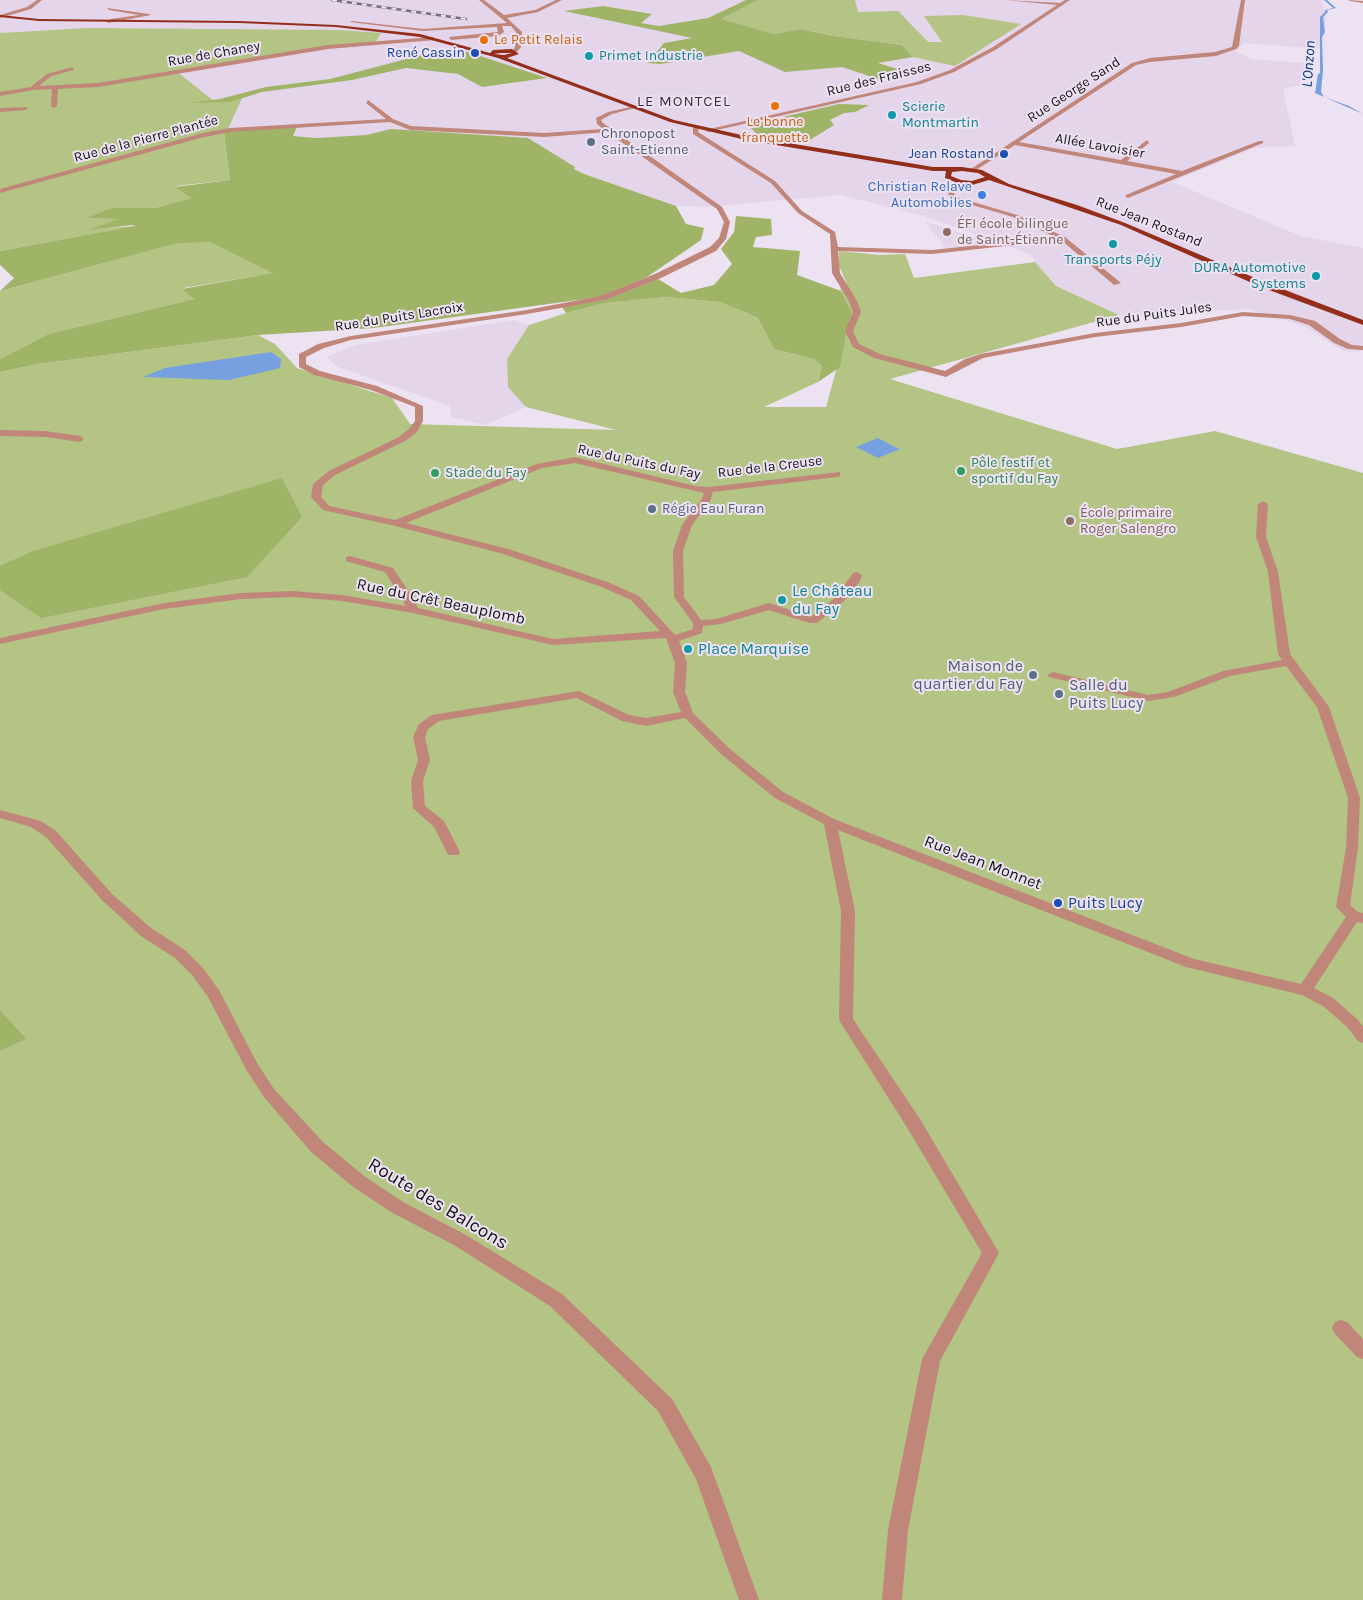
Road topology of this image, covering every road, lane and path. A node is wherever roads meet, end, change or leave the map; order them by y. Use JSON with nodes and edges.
{"nodes":[{"id":1,"x":40,"y":0,"type":"edge"},
{"id":2,"x":481,"y":0,"type":"edge"},
{"id":3,"x":560,"y":0,"type":"edge"},
{"id":4,"x":1007,"y":0,"type":"edge"},
{"id":5,"x":1068,"y":0,"type":"edge"},
{"id":6,"x":1243,"y":0,"type":"edge"},
{"id":7,"x":1350,"y":0,"type":"edge"},
{"id":8,"x":1363,"y":2,"type":"edge"},
{"id":9,"x":1060,"y":4,"type":"junction"},
{"id":10,"x":109,"y":9,"type":"dead end"},
{"id":11,"x":0,"y":17,"type":"edge"},
{"id":12,"x":503,"y":17,"type":"junction"},
{"id":13,"x":91,"y":20,"type":"joint"},
{"id":14,"x":110,"y":21,"type":"junction"},
{"id":15,"x":352,"y":22,"type":"dead end"},
{"id":16,"x":512,"y":24,"type":"junction"},
{"id":17,"x":499,"y":25,"type":"junction"},
{"id":18,"x":402,"y":33,"type":"junction"},
{"id":19,"x":450,"y":38,"type":"dead end"},
{"id":20,"x":433,"y":39,"type":"junction"},
{"id":21,"x":399,"y":42,"type":"junction"},
{"id":22,"x":518,"y":44,"type":"junction"},
{"id":23,"x":504,"y":50,"type":"junction"},
{"id":24,"x":493,"y":53,"type":"junction"},
{"id":25,"x":515,"y":54,"type":"junction"},
{"id":26,"x":500,"y":57,"type":"junction"},
{"id":27,"x":72,"y":69,"type":"dead end"},
{"id":28,"x":534,"y":70,"type":"junction"},
{"id":29,"x":85,"y":79,"type":"dead end"},
{"id":30,"x":88,"y":86,"type":"junction"},
{"id":31,"x":55,"y":87,"type":"junction"},
{"id":32,"x":33,"y":88,"type":"junction"},
{"id":33,"x":0,"y":94,"type":"edge"},
{"id":34,"x":368,"y":102,"type":"dead end"},
{"id":35,"x":54,"y":106,"type":"dead end"},
{"id":36,"x":26,"y":108,"type":"dead end"},
{"id":37,"x":633,"y":108,"type":"junction"},
{"id":38,"x":0,"y":110,"type":"edge"},
{"id":39,"x":391,"y":120,"type":"junction"},
{"id":40,"x":696,"y":128,"type":"junction"},
{"id":41,"x":609,"y":130,"type":"junction"},
{"id":42,"x":708,"y":130,"type":"junction"},
{"id":43,"x":1147,"y":142,"type":"dead end"},
{"id":44,"x":1261,"y":142,"type":"dead end"},
{"id":45,"x":1014,"y":143,"type":"junction"},
{"id":46,"x":1122,"y":162,"type":"junction"},
{"id":47,"x":933,"y":169,"type":"junction"},
{"id":48,"x":956,"y":169,"type":"junction"},
{"id":49,"x":974,"y":169,"type":"junction"},
{"id":50,"x":1183,"y":173,"type":"junction"},
{"id":51,"x":946,"y":175,"type":"junction"},
{"id":52,"x":989,"y":176,"type":"junction"},
{"id":53,"x":960,"y":182,"type":"junction"},
{"id":54,"x":978,"y":182,"type":"junction"},
{"id":55,"x":1007,"y":185,"type":"junction"},
{"id":56,"x":0,"y":191,"type":"edge"},
{"id":57,"x":1128,"y":196,"type":"dead end"},
{"id":58,"x":1063,"y":238,"type":"junction"},
{"id":59,"x":833,"y":249,"type":"junction"},
{"id":60,"x":1117,"y":283,"type":"dead end"},
{"id":61,"x":1363,"y":323,"type":"edge"},
{"id":62,"x":1363,"y":348,"type":"edge"},
{"id":63,"x":0,"y":433,"type":"edge"},
{"id":64,"x":80,"y":439,"type":"dead end"},
{"id":65,"x":837,"y":474,"type":"dead end"},
{"id":66,"x":708,"y":490,"type":"junction"},
{"id":67,"x":1263,"y":504,"type":"dead end"},
{"id":68,"x":396,"y":523,"type":"junction"},
{"id":69,"x":350,"y":559,"type":"dead end"},
{"id":70,"x":857,"y":576,"type":"dead end"},
{"id":71,"x":413,"y":610,"type":"junction"},
{"id":72,"x":698,"y":623,"type":"junction"},
{"id":73,"x":671,"y":636,"type":"junction"},
{"id":74,"x":0,"y":641,"type":"edge"},
{"id":75,"x":1289,"y":662,"type":"junction"},
{"id":76,"x":1054,"y":675,"type":"dead end"},
{"id":77,"x":688,"y":714,"type":"junction"},
{"id":78,"x":0,"y":814,"type":"edge"},
{"id":79,"x":830,"y":822,"type":"junction"},
{"id":80,"x":453,"y":852,"type":"dead end"},
{"id":81,"x":1359,"y":917,"type":"edge"},
{"id":82,"x":1305,"y":990,"type":"junction"},
{"id":83,"x":1363,"y":1037,"type":"edge"},
{"id":84,"x":1341,"y":1328,"type":"dead end"},
{"id":85,"x":1363,"y":1351,"type":"edge"},
{"id":86,"x":750,"y":1600,"type":"edge"},
{"id":87,"x":892,"y":1600,"type":"edge"}],
"edges":[{"from":1,"to":11,"type":"street"},
{"from":2,"to":12,"type":"street"},
{"from":3,"to":12,"type":"street"},
{"from":4,"to":9,"type":"street"},
{"from":5,"to":9,"type":"street","name":"Rue des Fraisses"},
{"from":6,"to":45,"type":"street","name":"Rue George Sand"},
{"from":7,"to":8,"type":"street"},
{"from":9,"to":42,"type":"street","name":"Rue des Fraisses"},
{"from":10,"to":14,"type":"street"},
{"from":11,"to":13,"type":"main road"},
{"from":11,"to":14,"type":"main road"},
{"from":12,"to":16,"type":"street"},
{"from":13,"to":14,"type":"street"},
{"from":14,"to":18,"type":"main road"},
{"from":15,"to":17,"type":"street"},
{"from":16,"to":17,"type":"street"},
{"from":16,"to":22,"type":"street"},
{"from":17,"to":19,"type":"street"},
{"from":18,"to":20,"type":"main road"},
{"from":18,"to":21,"type":"street"},
{"from":20,"to":21,"type":"street","name":"Rue de Chaney"},
{"from":20,"to":24,"type":"main road"},
{"from":21,"to":30,"type":"street","name":"Rue de Chaney"},
{"from":22,"to":23,"type":"street"},
{"from":22,"to":25,"type":"street"},
{"from":23,"to":24,"type":"main road"},
{"from":23,"to":25,"type":"main road"},
{"from":24,"to":26,"type":"main road"},
{"from":25,"to":26,"type":"main road"},
{"from":25,"to":28,"type":"main road"},
{"from":26,"to":28,"type":"main road"},
{"from":27,"to":32,"type":"street"},
{"from":28,"to":37,"type":"main road"},
{"from":29,"to":30,"type":"street"},
{"from":30,"to":31,"type":"street","name":"Rue de Chaney"},
{"from":31,"to":32,"type":"street","name":"Rue de Chaney"},
{"from":31,"to":35,"type":"street"},
{"from":32,"to":33,"type":"street","name":"Rue de Chaney"},
{"from":34,"to":39,"type":"street","name":"Rue de la Pierre Plantée"},
{"from":36,"to":38,"type":"street"},
{"from":37,"to":40,"type":"main road"},
{"from":37,"to":41,"type":"street"},
{"from":39,"to":41,"type":"street","name":"Rue de la Pierre Plantée"},
{"from":39,"to":56,"type":"street","name":"Rue de la Pierre Plantée"},
{"from":40,"to":42,"type":"main road"},
{"from":40,"to":59,"type":"street"},
{"from":41,"to":68,"type":"street","name":"Rue du Puits Lacroix"},
{"from":42,"to":47,"type":"main road"},
{"from":43,"to":46,"type":"street"},
{"from":44,"to":50,"type":"street"},
{"from":45,"to":46,"type":"street","name":"Allée Lavoisier"},
{"from":45,"to":49,"type":"street","name":"Rue George Sand"},
{"from":46,"to":50,"type":"street","name":"Allée Lavoisier"},
{"from":47,"to":48,"type":"main road"},
{"from":47,"to":51,"type":"main road"},
{"from":48,"to":49,"type":"main road"},
{"from":48,"to":51,"type":"main road"},
{"from":49,"to":52,"type":"main road"},
{"from":50,"to":57,"type":"street"},
{"from":51,"to":53,"type":"main road"},
{"from":52,"to":54,"type":"main road"},
{"from":52,"to":55,"type":"main road"},
{"from":53,"to":54,"type":"main road"},
{"from":53,"to":58,"type":"street"},
{"from":54,"to":55,"type":"main road"},
{"from":55,"to":61,"type":"main road","name":"Rue Jean Rostand"},
{"from":58,"to":59,"type":"street"},
{"from":58,"to":60,"type":"street"},
{"from":59,"to":62,"type":"street","name":"Rue du Puits Jules"},
{"from":63,"to":64,"type":"street"},
{"from":65,"to":66,"type":"street","name":"Rue de la Creuse"},
{"from":66,"to":68,"type":"street","name":"Rue du Puits du Fay"},
{"from":66,"to":72,"type":"street","name":"Rue de la Creuse"},
{"from":67,"to":75,"type":"street"},
{"from":68,"to":73,"type":"street","name":"Rue du Puits Lacroix"},
{"from":69,"to":71,"type":"street"},
{"from":70,"to":72,"type":"street"},
{"from":71,"to":73,"type":"street","name":"Rue du Crêt Beauplomb"},
{"from":71,"to":74,"type":"street","name":"Rue du Crêt Beauplomb"},
{"from":72,"to":73,"type":"street"},
{"from":73,"to":77,"type":"street","name":"Rue Jean Monnet"},
{"from":75,"to":76,"type":"street"},
{"from":75,"to":81,"type":"street"},
{"from":77,"to":79,"type":"street","name":"Rue Jean Monnet"},
{"from":77,"to":80,"type":"street"},
{"from":78,"to":86,"type":"street","name":"Route des Balcons"},
{"from":79,"to":82,"type":"street","name":"Rue Jean Monnet"},
{"from":79,"to":87,"type":"street"},
{"from":81,"to":82,"type":"street"},
{"from":82,"to":83,"type":"street","name":"Rue Jean Monnet"},
{"from":84,"to":85,"type":"street"}]}
